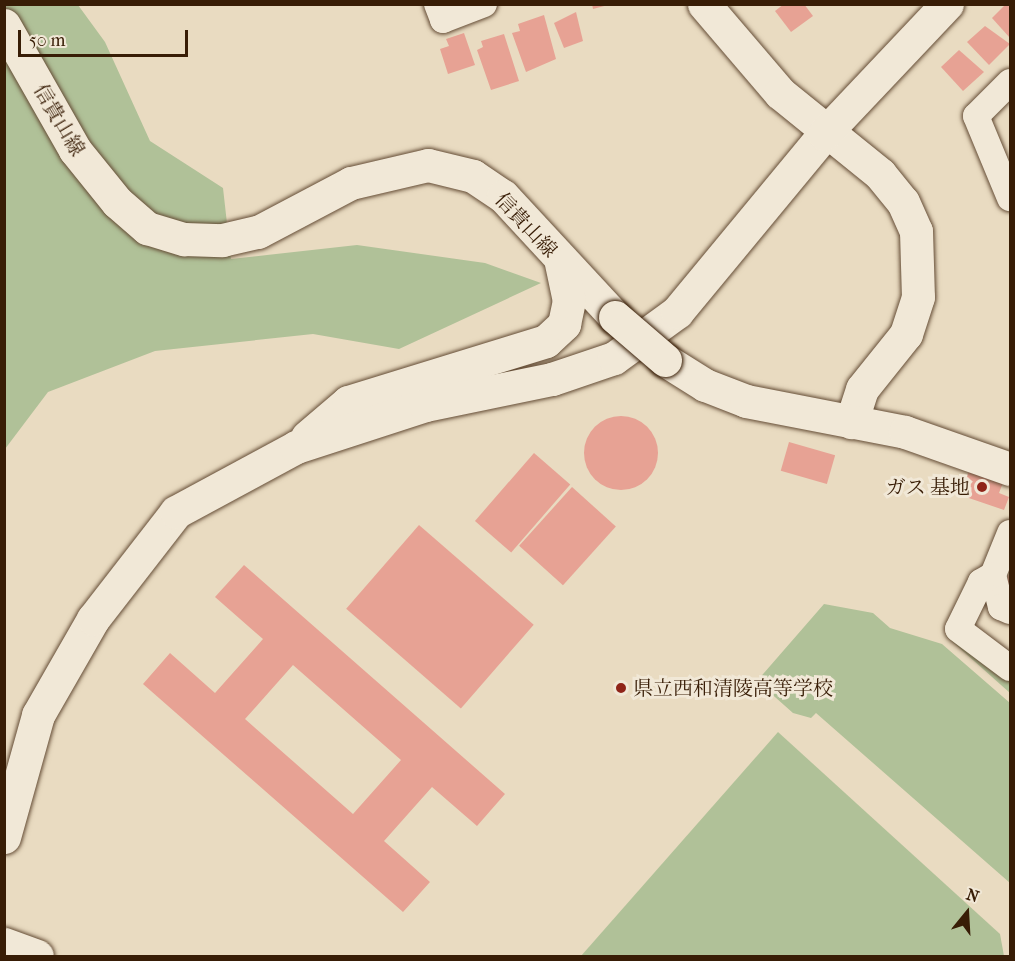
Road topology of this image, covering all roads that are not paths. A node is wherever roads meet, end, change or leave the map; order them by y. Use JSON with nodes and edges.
{"nodes":[{"id":1,"x":437,"y":4,"type":"edge"},
{"id":2,"x":484,"y":4,"type":"edge"},
{"id":3,"x":704,"y":4,"type":"edge"},
{"id":4,"x":947,"y":4,"type":"edge"},
{"id":5,"x":4,"y":25,"type":"edge"},
{"id":6,"x":1011,"y":82,"type":"edge"},
{"id":7,"x":824,"y":134,"type":"junction"},
{"id":8,"x":1011,"y":198,"type":"edge"},
{"id":9,"x":561,"y":262,"type":"junction"},
{"id":10,"x":851,"y":422,"type":"junction"},
{"id":11,"x":296,"y":447,"type":"junction"},
{"id":12,"x":1011,"y":469,"type":"edge"},
{"id":13,"x":1011,"y":533,"type":"edge"},
{"id":14,"x":993,"y":575,"type":"junction"},
{"id":15,"x":1011,"y":611,"type":"edge"},
{"id":16,"x":1011,"y":668,"type":"edge"},
{"id":17,"x":4,"y":837,"type":"edge"},
{"id":18,"x":4,"y":944,"type":"edge"},
{"id":19,"x":37,"y":957,"type":"edge"}],
"edges":[{"from":1,"to":2,"type":"street"},
{"from":3,"to":7,"type":"street"},
{"from":4,"to":7,"type":"street"},
{"from":5,"to":9,"type":"street","name":"信貴山線"},
{"from":6,"to":8,"type":"street"},
{"from":7,"to":10,"type":"street"},
{"from":7,"to":11,"type":"street"},
{"from":9,"to":10,"type":"street","name":"信貴山線","bridge":true},
{"from":9,"to":11,"type":"street"},
{"from":10,"to":12,"type":"street","name":"信貴山線"},
{"from":11,"to":17,"type":"street"},
{"from":13,"to":14,"type":"street"},
{"from":14,"to":15,"type":"street"},
{"from":14,"to":16,"type":"street"},
{"from":18,"to":19,"type":"street"}]}
